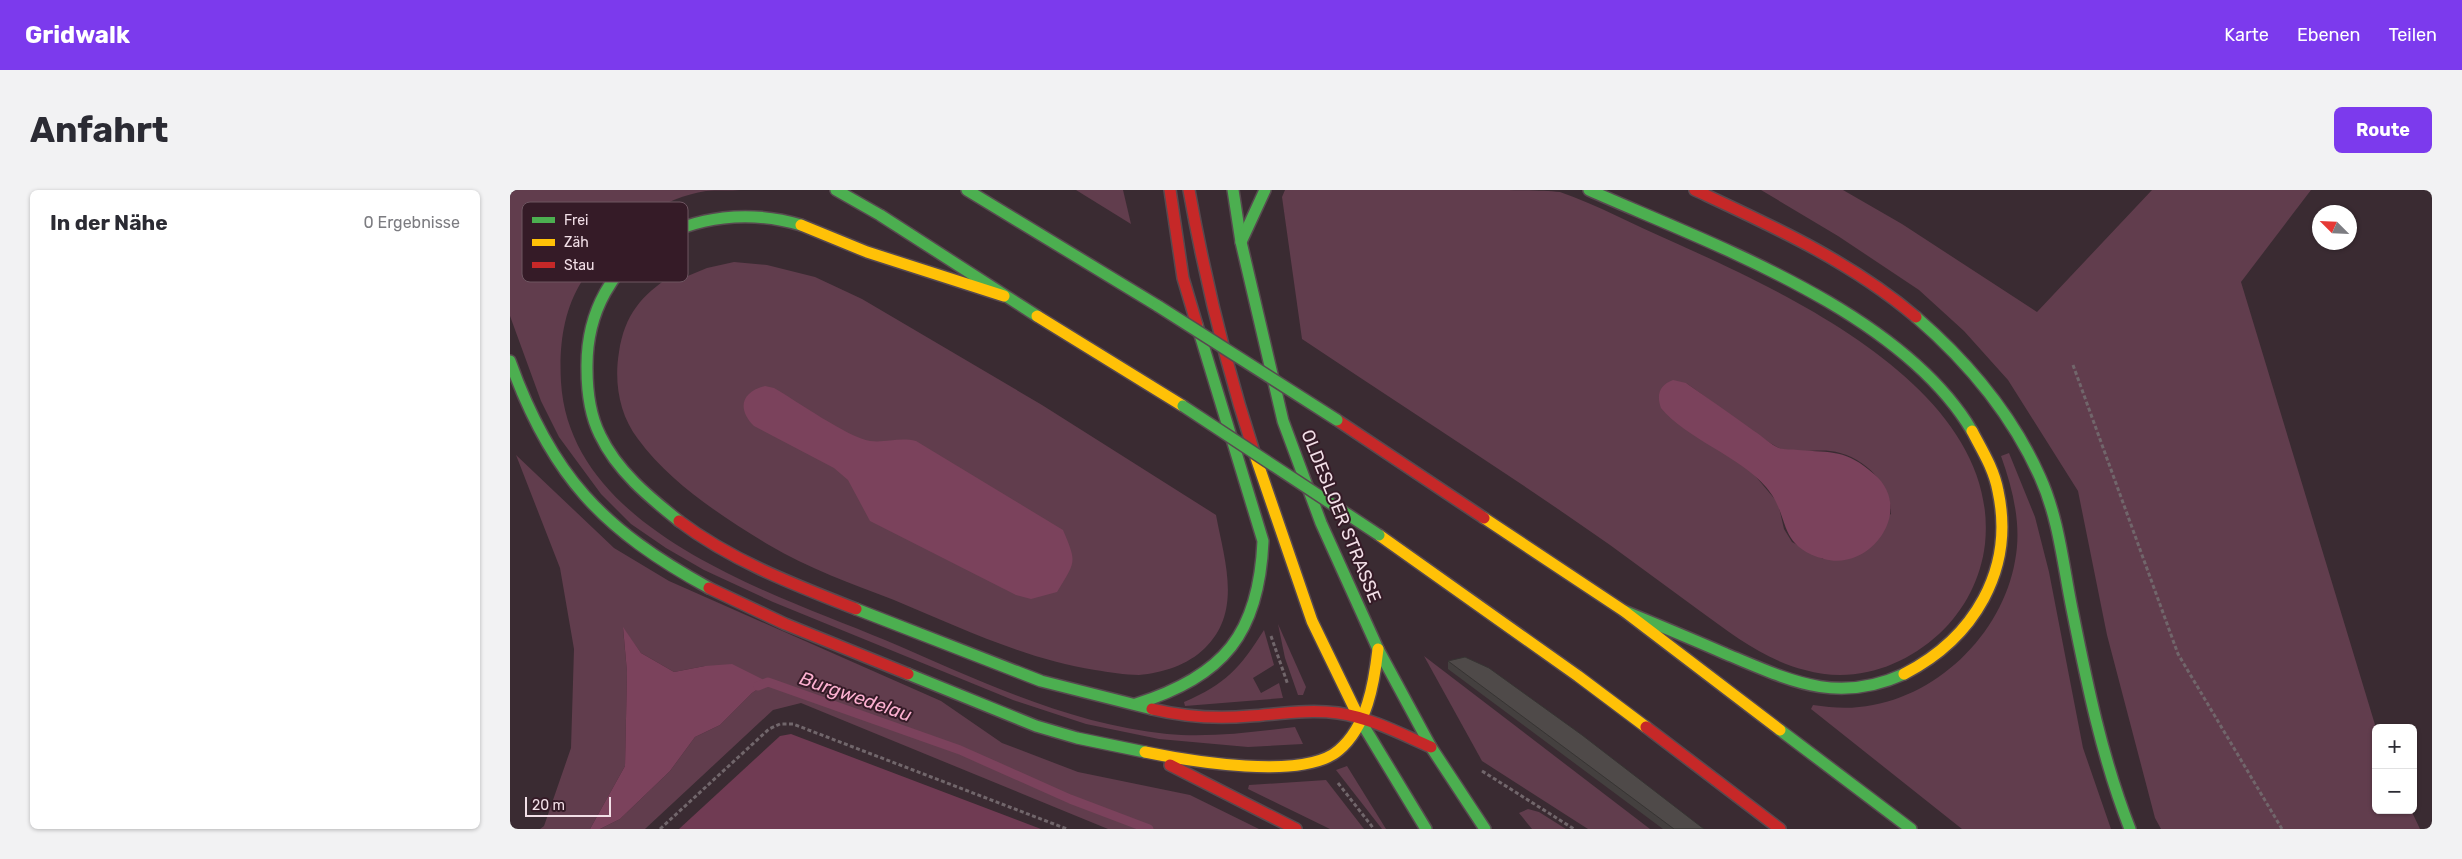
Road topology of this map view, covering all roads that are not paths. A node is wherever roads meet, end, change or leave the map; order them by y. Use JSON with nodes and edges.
{"nodes":[{"id":1,"x":836,"y":190,"type":"edge"},
{"id":2,"x":967,"y":190,"type":"edge"},
{"id":3,"x":1170,"y":190,"type":"edge"},
{"id":4,"x":1189,"y":190,"type":"edge"},
{"id":5,"x":1233,"y":190,"type":"edge"},
{"id":6,"x":1265,"y":190,"type":"edge"},
{"id":7,"x":1589,"y":190,"type":"edge"},
{"id":8,"x":1695,"y":190,"type":"edge"},
{"id":9,"x":688,"y":225,"type":"edge"},
{"id":10,"x":1241,"y":242,"type":"junction"},
{"id":11,"x":611,"y":282,"type":"edge"},
{"id":12,"x":1004,"y":296,"type":"junction"},
{"id":13,"x":510,"y":361,"type":"edge"},
{"id":14,"x":1624,"y":611,"type":"junction"},
{"id":15,"x":1378,"y":649,"type":"junction"},
{"id":16,"x":1136,"y":704,"type":"junction"},
{"id":17,"x":1360,"y":720,"type":"junction"},
{"id":18,"x":1431,"y":747,"type":"junction"},
{"id":19,"x":1146,"y":752,"type":"junction"},
{"id":20,"x":1296,"y":829,"type":"edge"},
{"id":21,"x":1426,"y":829,"type":"edge"},
{"id":22,"x":1485,"y":829,"type":"edge"},
{"id":23,"x":1780,"y":829,"type":"edge"},
{"id":24,"x":1911,"y":829,"type":"edge"},
{"id":25,"x":2130,"y":829,"type":"edge"}],
"edges":[{"from":1,"to":12,"type":"main road"},
{"from":2,"to":14,"type":"main road","bridge":true},
{"from":3,"to":16,"type":"main road"},
{"from":4,"to":17,"type":"main road"},
{"from":5,"to":10,"type":"main road","name":"OLDESLOER STRASSE"},
{"from":6,"to":10,"type":"main road"},
{"from":7,"to":14,"type":"main road"},
{"from":8,"to":25,"type":"main road"},
{"from":9,"to":12,"type":"main road"},
{"from":10,"to":15,"type":"main road","name":"OLDESLOER STRASSE"},
{"from":11,"to":16,"type":"main road"},
{"from":12,"to":23,"type":"main road","bridge":true},
{"from":13,"to":19,"type":"main road"},
{"from":14,"to":24,"type":"main road"},
{"from":15,"to":17,"type":"main road"},
{"from":15,"to":18,"type":"main road","name":"OLDESLOER STRASSE"},
{"from":16,"to":17,"type":"main road"},
{"from":17,"to":18,"type":"main road"},
{"from":17,"to":19,"type":"main road"},
{"from":17,"to":21,"type":"main road"},
{"from":18,"to":22,"type":"main road","name":"OLDESLOER STRASSE"},
{"from":19,"to":20,"type":"main road"}]}
